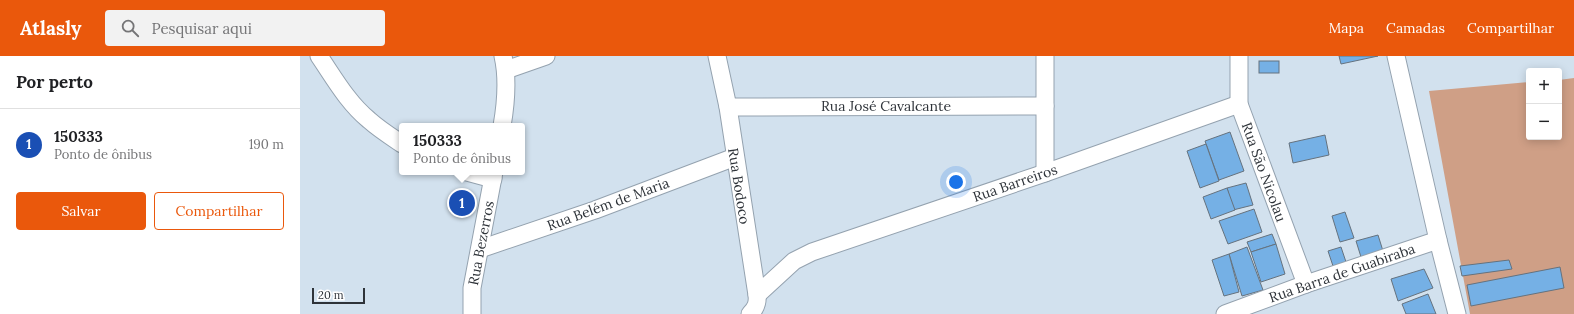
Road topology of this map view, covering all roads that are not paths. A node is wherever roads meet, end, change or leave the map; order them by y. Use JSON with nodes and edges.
{"nodes":[{"id":1,"x":319,"y":56,"type":"edge"},
{"id":2,"x":546,"y":56,"type":"edge"},
{"id":3,"x":717,"y":56,"type":"edge"},
{"id":4,"x":1046,"y":56,"type":"edge"},
{"id":5,"x":1239,"y":56,"type":"edge"},
{"id":6,"x":1396,"y":56,"type":"edge"},
{"id":7,"x":504,"y":63,"type":"edge"},
{"id":8,"x":1239,"y":104,"type":"junction"},
{"id":9,"x":1045,"y":106,"type":"junction"},
{"id":10,"x":728,"y":107,"type":"junction"},
{"id":11,"x":502,"y":123,"type":"edge"},
{"id":12,"x":399,"y":142,"type":"edge"},
{"id":13,"x":735,"y":157,"type":"junction"},
{"id":14,"x":1045,"y":173,"type":"junction"},
{"id":15,"x":493,"y":176,"type":"edge"},
{"id":16,"x":1438,"y":240,"type":"junction"},
{"id":17,"x":480,"y":249,"type":"junction"},
{"id":18,"x":1306,"y":284,"type":"junction"},
{"id":19,"x":757,"y":295,"type":"junction"},
{"id":20,"x":472,"y":314,"type":"edge"},
{"id":21,"x":750,"y":314,"type":"edge"},
{"id":22,"x":1224,"y":314,"type":"edge"},
{"id":23,"x":1457,"y":314,"type":"edge"}],
"edges":[{"from":1,"to":12,"type":"street"},
{"from":2,"to":7,"type":"street"},
{"from":3,"to":10,"type":"street","name":"Rua Bodoco"},
{"from":4,"to":9,"type":"street"},
{"from":5,"to":8,"type":"street","name":"Rua São Nicolau"},
{"from":6,"to":16,"type":"street"},
{"from":7,"to":11,"type":"street"},
{"from":8,"to":14,"type":"street","name":"Rua Barreiros"},
{"from":8,"to":18,"type":"street","name":"Rua São Nicolau"},
{"from":9,"to":10,"type":"street","name":"Rua José Cavalcante"},
{"from":9,"to":14,"type":"street"},
{"from":10,"to":13,"type":"street","name":"Rua Bodoco"},
{"from":13,"to":17,"type":"street","name":"Rua Belém de Maria"},
{"from":13,"to":19,"type":"street","name":"Rua Bodoco"},
{"from":14,"to":19,"type":"street","name":"Rua Barreiros"},
{"from":15,"to":17,"type":"street","name":"Rua Bezerros"},
{"from":16,"to":18,"type":"street","name":"Rua Barra de Guabiraba"},
{"from":16,"to":23,"type":"street"},
{"from":17,"to":20,"type":"street","name":"Rua Bezerros"},
{"from":18,"to":22,"type":"street","name":"Rua Barra de Guabiraba"},
{"from":19,"to":21,"type":"street","name":"Rua Bodoco"}]}
